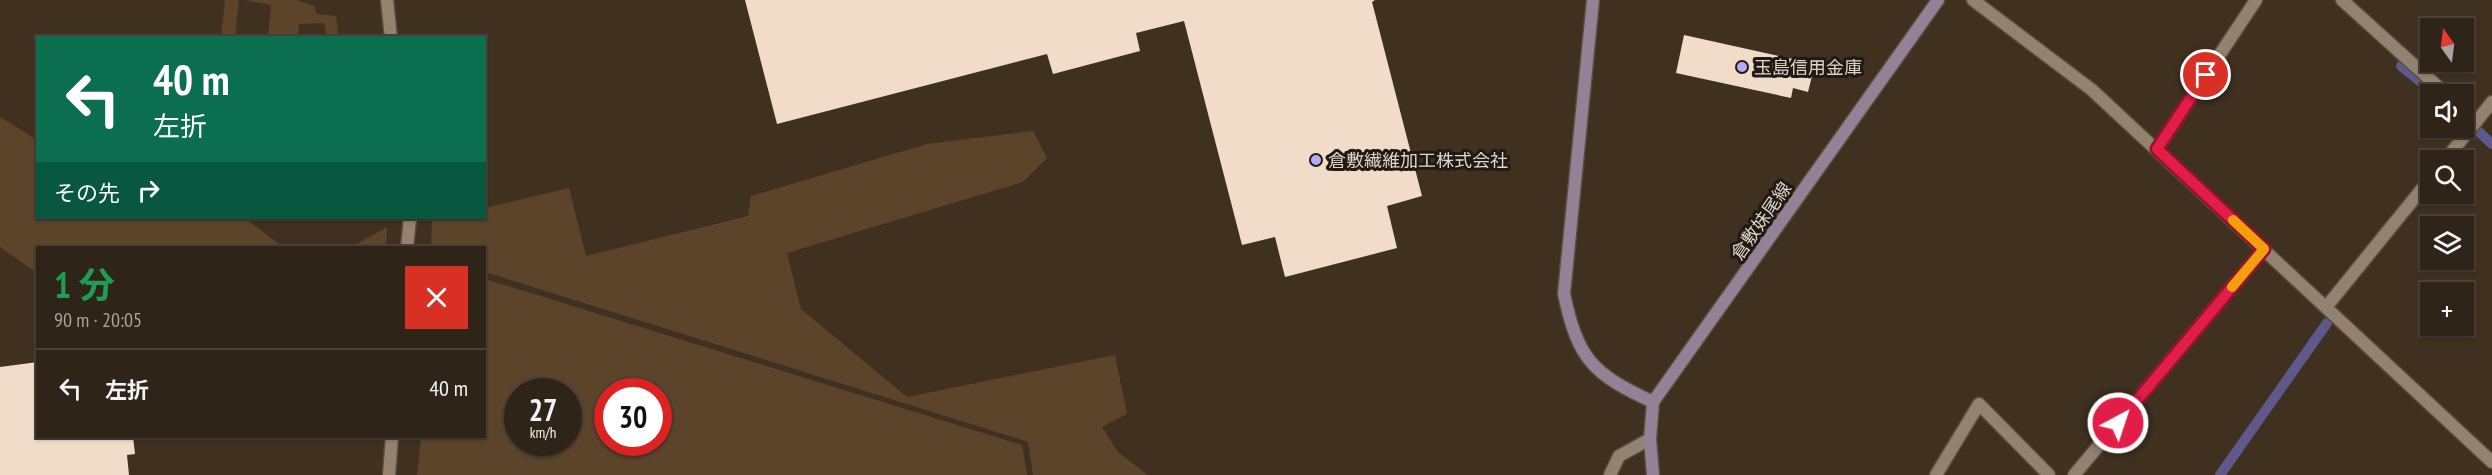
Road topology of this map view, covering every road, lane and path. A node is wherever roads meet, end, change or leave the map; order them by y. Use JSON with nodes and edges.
{"nodes":[{"id":1,"x":387,"y":0,"type":"edge"},
{"id":2,"x":1593,"y":0,"type":"edge"},
{"id":3,"x":1938,"y":0,"type":"edge"},
{"id":4,"x":1973,"y":0,"type":"edge"},
{"id":5,"x":2256,"y":0,"type":"edge"},
{"id":6,"x":2342,"y":0,"type":"edge"},
{"id":7,"x":391,"y":36,"type":"edge"},
{"id":8,"x":2435,"y":84,"type":"edge"},
{"id":9,"x":2492,"y":102,"type":"edge"},
{"id":10,"x":2476,"y":122,"type":"joint"},
{"id":11,"x":2157,"y":149,"type":"junction"},
{"id":12,"x":2453,"y":150,"type":"edge"},
{"id":13,"x":2420,"y":191,"type":"edge"},
{"id":14,"x":410,"y":219,"type":"edge"},
{"id":15,"x":408,"y":246,"type":"edge"},
{"id":16,"x":2264,"y":249,"type":"junction"},
{"id":17,"x":2327,"y":306,"type":"junction"},
{"id":18,"x":1653,"y":402,"type":"junction"},
{"id":19,"x":392,"y":438,"type":"edge"},
{"id":20,"x":1650,"y":439,"type":"junction"},
{"id":21,"x":2492,"y":462,"type":"edge"},
{"id":22,"x":389,"y":475,"type":"edge"},
{"id":23,"x":1610,"y":475,"type":"edge"},
{"id":24,"x":1653,"y":475,"type":"edge"},
{"id":25,"x":1936,"y":475,"type":"edge"},
{"id":26,"x":2049,"y":475,"type":"edge"},
{"id":27,"x":2074,"y":475,"type":"edge"}],
"edges":[{"from":1,"to":7,"type":"street"},
{"from":2,"to":18,"type":"main road"},
{"from":3,"to":18,"type":"main road","name":"倉敷妹尾線"},
{"from":4,"to":11,"type":"street"},
{"from":5,"to":11,"type":"street"},
{"from":6,"to":8,"type":"street"},
{"from":9,"to":10,"type":"street"},
{"from":10,"to":12,"type":"street"},
{"from":11,"to":16,"type":"street"},
{"from":13,"to":17,"type":"street"},
{"from":14,"to":15,"type":"street"},
{"from":16,"to":17,"type":"street"},
{"from":16,"to":27,"type":"street"},
{"from":17,"to":21,"type":"street"},
{"from":18,"to":20,"type":"main road"},
{"from":19,"to":22,"type":"street"},
{"from":20,"to":23,"type":"street"},
{"from":20,"to":24,"type":"main road"},
{"from":25,"to":26,"type":"street"}]}
